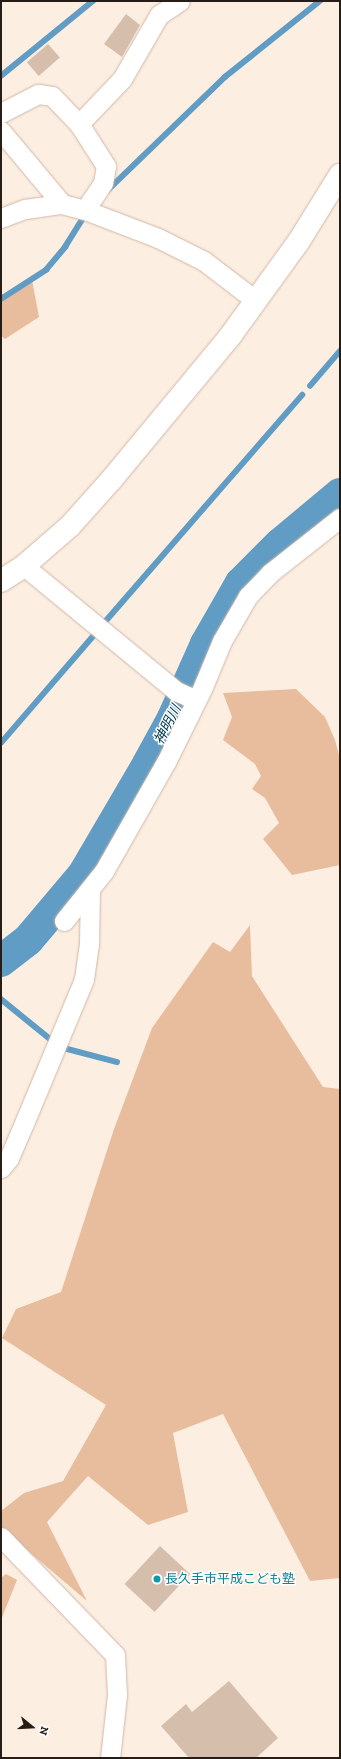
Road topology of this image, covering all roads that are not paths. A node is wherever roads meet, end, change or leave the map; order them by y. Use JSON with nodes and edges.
{"nodes":[{"id":1,"x":180,"y":1,"type":"edge"},
{"id":2,"x":1,"y":113,"type":"edge"},
{"id":3,"x":79,"y":124,"type":"junction"},
{"id":4,"x":1,"y":131,"type":"edge"},
{"id":5,"x":340,"y":175,"type":"edge"},
{"id":6,"x":62,"y":204,"type":"junction"},
{"id":7,"x":85,"y":210,"type":"junction"},
{"id":8,"x":1,"y":218,"type":"edge"},
{"id":9,"x":255,"y":300,"type":"junction"},
{"id":10,"x":340,"y":518,"type":"edge"},
{"id":11,"x":24,"y":566,"type":"junction"},
{"id":12,"x":1,"y":581,"type":"edge"},
{"id":13,"x":194,"y":699,"type":"junction"},
{"id":14,"x":90,"y":889,"type":"junction"},
{"id":15,"x":64,"y":921,"type":"dead end"},
{"id":16,"x":1,"y":1168,"type":"edge"},
{"id":17,"x":1,"y":1537,"type":"edge"},
{"id":18,"x":110,"y":1758,"type":"edge"}],
"edges":[{"from":1,"to":3,"type":"street"},
{"from":2,"to":3,"type":"street"},
{"from":3,"to":7,"type":"street"},
{"from":4,"to":6,"type":"street"},
{"from":5,"to":9,"type":"street"},
{"from":6,"to":7,"type":"street"},
{"from":6,"to":8,"type":"street"},
{"from":7,"to":9,"type":"street"},
{"from":9,"to":11,"type":"street"},
{"from":10,"to":13,"type":"street"},
{"from":11,"to":12,"type":"street"},
{"from":11,"to":13,"type":"street"},
{"from":13,"to":14,"type":"street"},
{"from":14,"to":15,"type":"street"},
{"from":14,"to":16,"type":"street"},
{"from":17,"to":18,"type":"street"}]}
